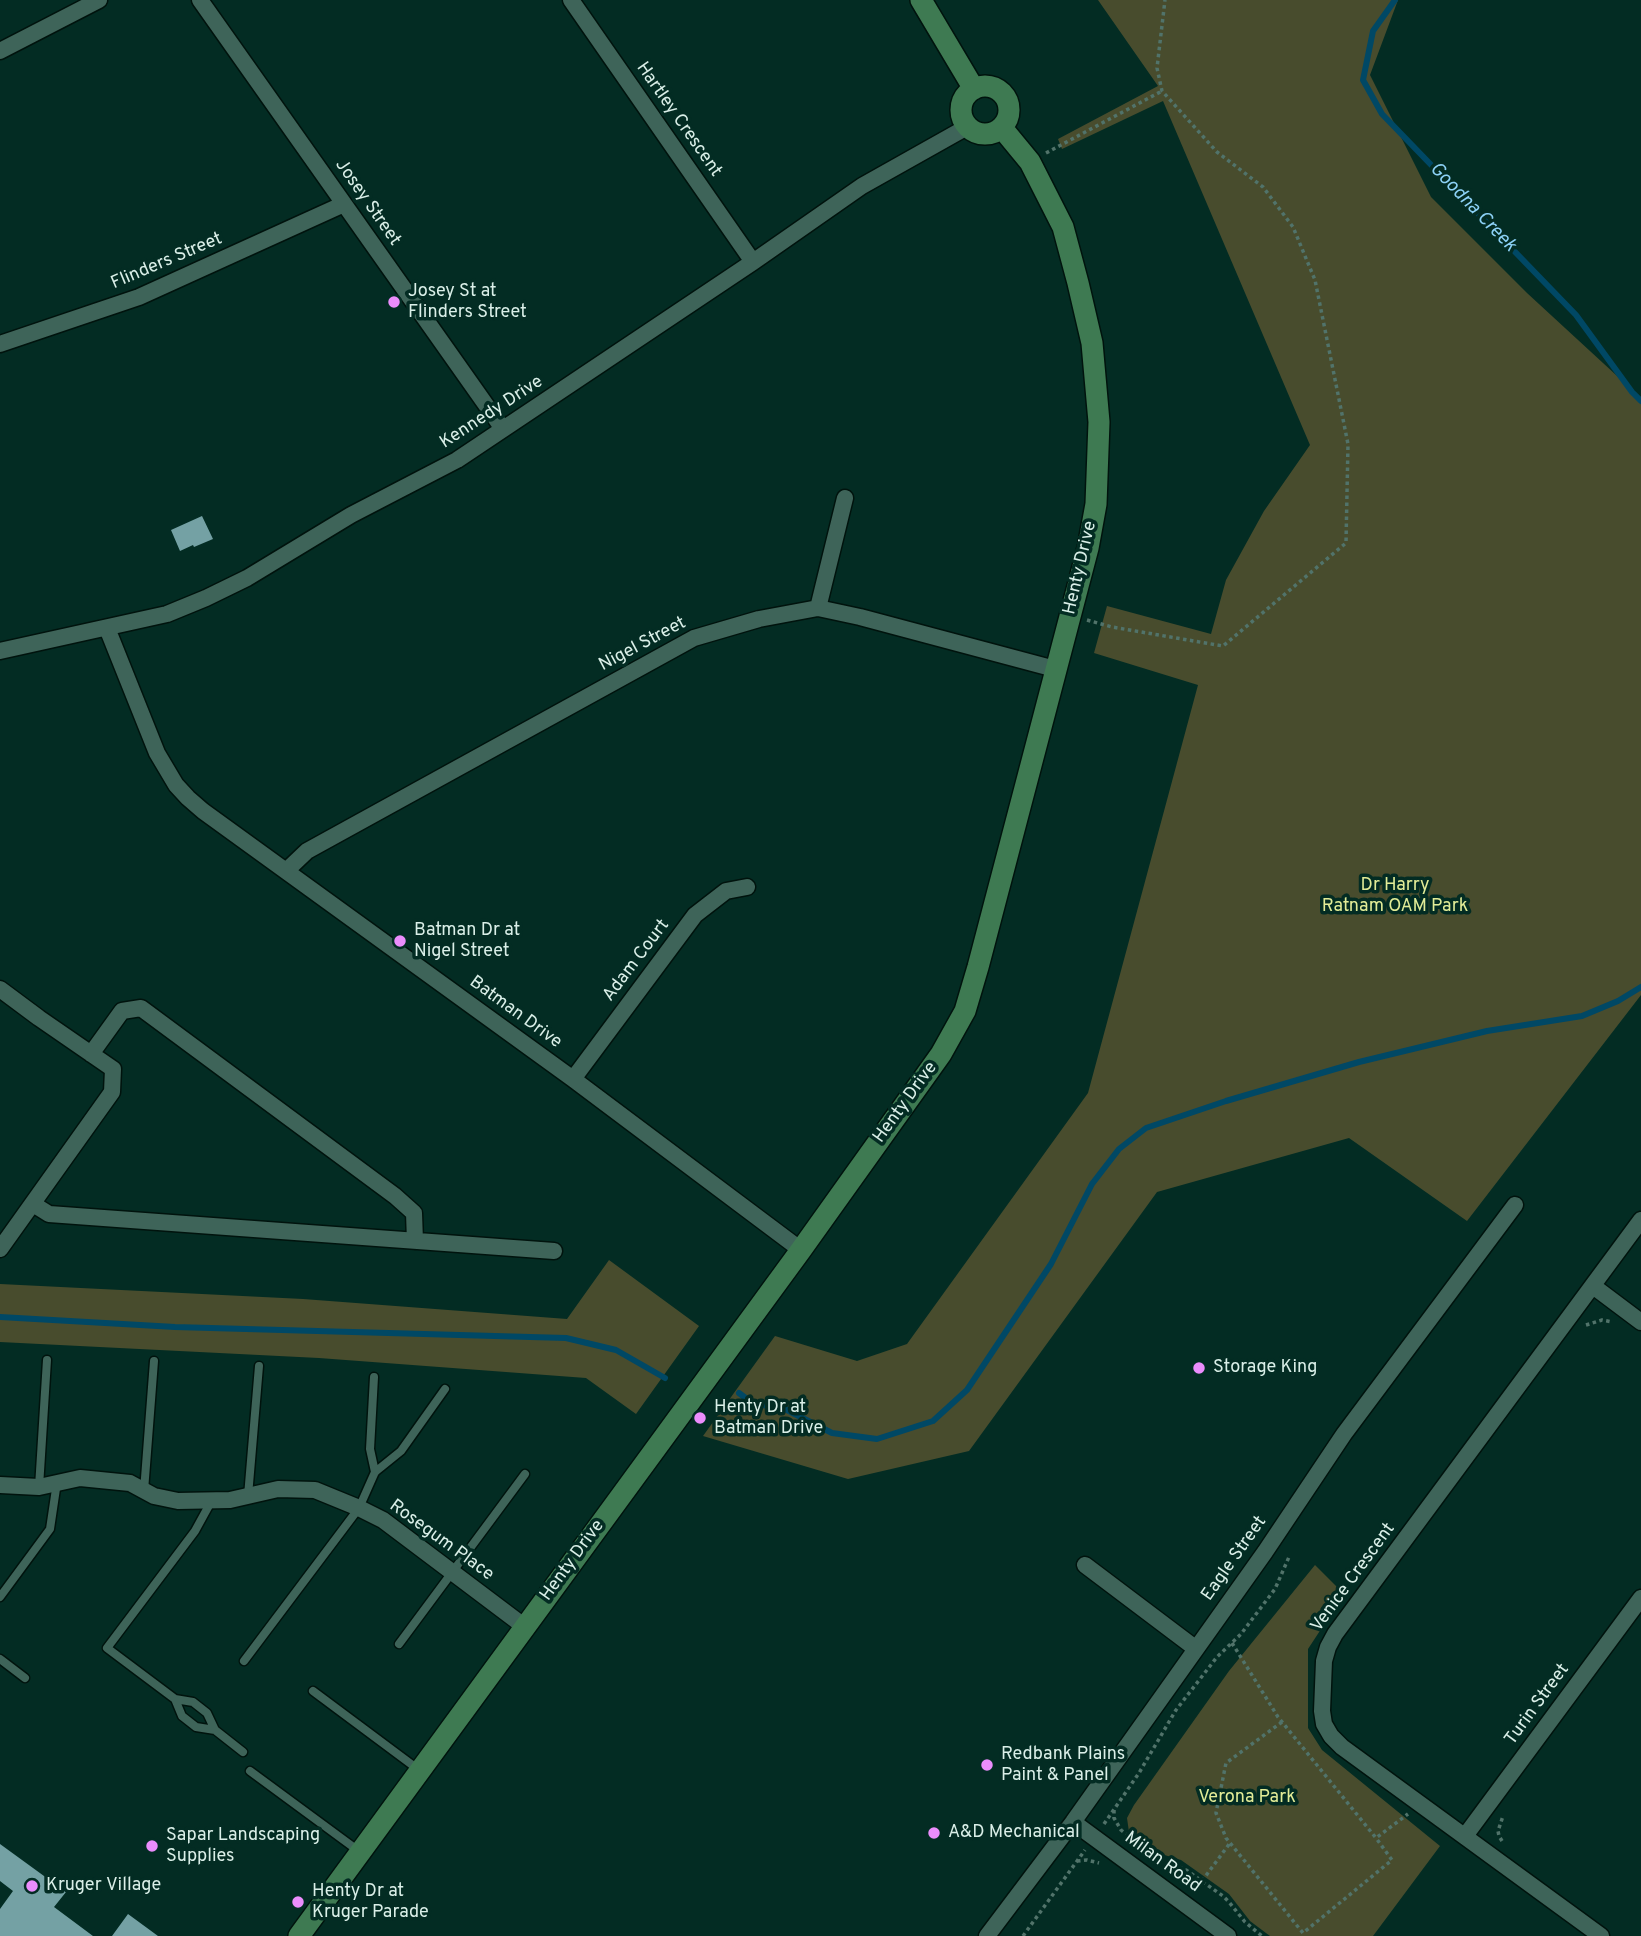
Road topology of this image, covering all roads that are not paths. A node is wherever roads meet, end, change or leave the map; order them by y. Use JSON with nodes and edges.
{"nodes":[{"id":1,"x":99,"y":0,"type":"edge"},
{"id":2,"x":200,"y":0,"type":"edge"},
{"id":3,"x":571,"y":0,"type":"edge"},
{"id":4,"x":921,"y":0,"type":"edge"},
{"id":5,"x":0,"y":51,"type":"edge"},
{"id":6,"x":974,"y":89,"type":"junction"},
{"id":7,"x":967,"y":127,"type":"junction"},
{"id":8,"x":1002,"y":128,"type":"junction"},
{"id":9,"x":344,"y":204,"type":"junction"},
{"id":10,"x":753,"y":262,"type":"junction"},
{"id":11,"x":0,"y":344,"type":"edge"},
{"id":12,"x":503,"y":429,"type":"junction"},
{"id":13,"x":845,"y":498,"type":"dead end"},
{"id":14,"x":818,"y":608,"type":"junction"},
{"id":15,"x":107,"y":628,"type":"junction"},
{"id":16,"x":0,"y":651,"type":"edge"},
{"id":17,"x":1055,"y":669,"type":"junction"},
{"id":18,"x":286,"y":871,"type":"junction"},
{"id":19,"x":747,"y":887,"type":"dead end"},
{"id":20,"x":0,"y":989,"type":"edge"},
{"id":21,"x":91,"y":1054,"type":"junction"},
{"id":22,"x":573,"y":1079,"type":"junction"},
{"id":23,"x":33,"y":1203,"type":"junction"},
{"id":24,"x":1515,"y":1205,"type":"dead end"},
{"id":25,"x":1641,"y":1220,"type":"edge"},
{"id":26,"x":415,"y":1241,"type":"junction"},
{"id":27,"x":0,"y":1249,"type":"edge"},
{"id":28,"x":801,"y":1250,"type":"junction"},
{"id":29,"x":554,"y":1251,"type":"dead end"},
{"id":30,"x":1593,"y":1286,"type":"junction"},
{"id":31,"x":1641,"y":1322,"type":"edge"},
{"id":32,"x":47,"y":1360,"type":"dead end"},
{"id":33,"x":155,"y":1361,"type":"dead end"},
{"id":34,"x":259,"y":1366,"type":"dead end"},
{"id":35,"x":374,"y":1377,"type":"dead end"},
{"id":36,"x":445,"y":1389,"type":"dead end"},
{"id":37,"x":375,"y":1472,"type":"junction"},
{"id":38,"x":525,"y":1474,"type":"dead end"},
{"id":39,"x":57,"y":1482,"type":"junction"},
{"id":40,"x":0,"y":1485,"type":"edge"},
{"id":41,"x":38,"y":1487,"type":"junction"},
{"id":42,"x":144,"y":1490,"type":"junction"},
{"id":43,"x":248,"y":1496,"type":"junction"},
{"id":44,"x":212,"y":1500,"type":"junction"},
{"id":45,"x":359,"y":1508,"type":"junction"},
{"id":46,"x":1084,"y":1565,"type":"dead end"},
{"id":47,"x":453,"y":1572,"type":"junction"},
{"id":48,"x":0,"y":1597,"type":"edge"},
{"id":49,"x":1641,"y":1598,"type":"edge"},
{"id":50,"x":525,"y":1627,"type":"junction"},
{"id":51,"x":400,"y":1644,"type":"dead end"},
{"id":52,"x":1195,"y":1648,"type":"junction"},
{"id":53,"x":0,"y":1659,"type":"edge"},
{"id":54,"x":244,"y":1661,"type":"dead end"},
{"id":55,"x":25,"y":1678,"type":"dead end"},
{"id":56,"x":313,"y":1691,"type":"dead end"},
{"id":57,"x":175,"y":1699,"type":"junction"},
{"id":58,"x":215,"y":1730,"type":"junction"},
{"id":59,"x":243,"y":1752,"type":"dead end"},
{"id":60,"x":419,"y":1770,"type":"junction"},
{"id":61,"x":250,"y":1771,"type":"dead end"},
{"id":62,"x":1073,"y":1822,"type":"junction"},
{"id":63,"x":1465,"y":1836,"type":"junction"},
{"id":64,"x":360,"y":1852,"type":"junction"},
{"id":65,"x":299,"y":1936,"type":"edge"},
{"id":66,"x":988,"y":1936,"type":"edge"},
{"id":67,"x":1228,"y":1936,"type":"edge"},
{"id":68,"x":1601,"y":1936,"type":"edge"}],
"edges":[{"from":1,"to":5,"type":"street"},
{"from":2,"to":9,"type":"street","name":"Josey Street"},
{"from":3,"to":10,"type":"street","name":"Hartley Crescent"},
{"from":4,"to":6,"type":"street"},
{"from":6,"to":7,"type":"street"},
{"from":6,"to":8,"type":"street"},
{"from":7,"to":8,"type":"street"},
{"from":7,"to":10,"type":"street","name":"Kennedy Drive"},
{"from":8,"to":17,"type":"street","name":"Henty Drive"},
{"from":9,"to":11,"type":"street","name":"Flinders Street"},
{"from":9,"to":12,"type":"street","name":"Josey Street"},
{"from":10,"to":12,"type":"street","name":"Kennedy Drive"},
{"from":12,"to":15,"type":"street","name":"Kennedy Drive"},
{"from":13,"to":14,"type":"street"},
{"from":14,"to":17,"type":"street","name":"Nigel Street"},
{"from":14,"to":18,"type":"street","name":"Nigel Street"},
{"from":15,"to":16,"type":"street","name":"Kennedy Drive"},
{"from":15,"to":18,"type":"street","name":"Batman Drive"},
{"from":17,"to":28,"type":"street","name":"Henty Drive"},
{"from":18,"to":22,"type":"street","name":"Batman Drive"},
{"from":19,"to":22,"type":"street","name":"Adam Court"},
{"from":20,"to":21,"type":"street"},
{"from":21,"to":23,"type":"street"},
{"from":21,"to":26,"type":"street"},
{"from":22,"to":28,"type":"street","name":"Batman Drive"},
{"from":23,"to":26,"type":"street"},
{"from":23,"to":27,"type":"street"},
{"from":24,"to":52,"type":"street","name":"Eagle Street"},
{"from":25,"to":30,"type":"street","name":"Venice Crescent"},
{"from":26,"to":29,"type":"street"},
{"from":28,"to":50,"type":"street","name":"Henty Drive"},
{"from":30,"to":31,"type":"street"},
{"from":30,"to":63,"type":"street","name":"Venice Crescent"},
{"from":32,"to":41,"type":"lane"},
{"from":33,"to":42,"type":"lane"},
{"from":34,"to":43,"type":"lane"},
{"from":35,"to":37,"type":"lane"},
{"from":36,"to":37,"type":"lane"},
{"from":37,"to":45,"type":"lane"},
{"from":38,"to":47,"type":"lane"},
{"from":39,"to":41,"type":"street","name":"Rosegum Place"},
{"from":39,"to":42,"type":"street","name":"Rosegum Place"},
{"from":39,"to":48,"type":"lane"},
{"from":40,"to":41,"type":"street","name":"Rosegum Place"},
{"from":42,"to":44,"type":"street","name":"Rosegum Place"},
{"from":43,"to":44,"type":"street","name":"Rosegum Place"},
{"from":43,"to":45,"type":"street","name":"Rosegum Place"},
{"from":44,"to":57,"type":"lane"},
{"from":45,"to":47,"type":"street","name":"Rosegum Place"},
{"from":45,"to":54,"type":"lane"},
{"from":46,"to":52,"type":"street"},
{"from":47,"to":50,"type":"street","name":"Rosegum Place"},
{"from":47,"to":51,"type":"lane"},
{"from":49,"to":63,"type":"street","name":"Turin Street"},
{"from":50,"to":60,"type":"street","name":"Henty Drive"},
{"from":52,"to":62,"type":"street","name":"Eagle Street"},
{"from":53,"to":55,"type":"lane"},
{"from":56,"to":60,"type":"lane"},
{"from":57,"to":58,"type":"lane"},
{"from":57,"to":58,"type":"lane"},
{"from":58,"to":59,"type":"lane"},
{"from":60,"to":64,"type":"street","name":"Henty Drive"},
{"from":61,"to":64,"type":"lane"},
{"from":62,"to":66,"type":"street","name":"Eagle Street"},
{"from":62,"to":67,"type":"street","name":"Milan Road"},
{"from":63,"to":68,"type":"street","name":"Venice Crescent"},
{"from":64,"to":65,"type":"street","name":"Henty Drive"}]}
